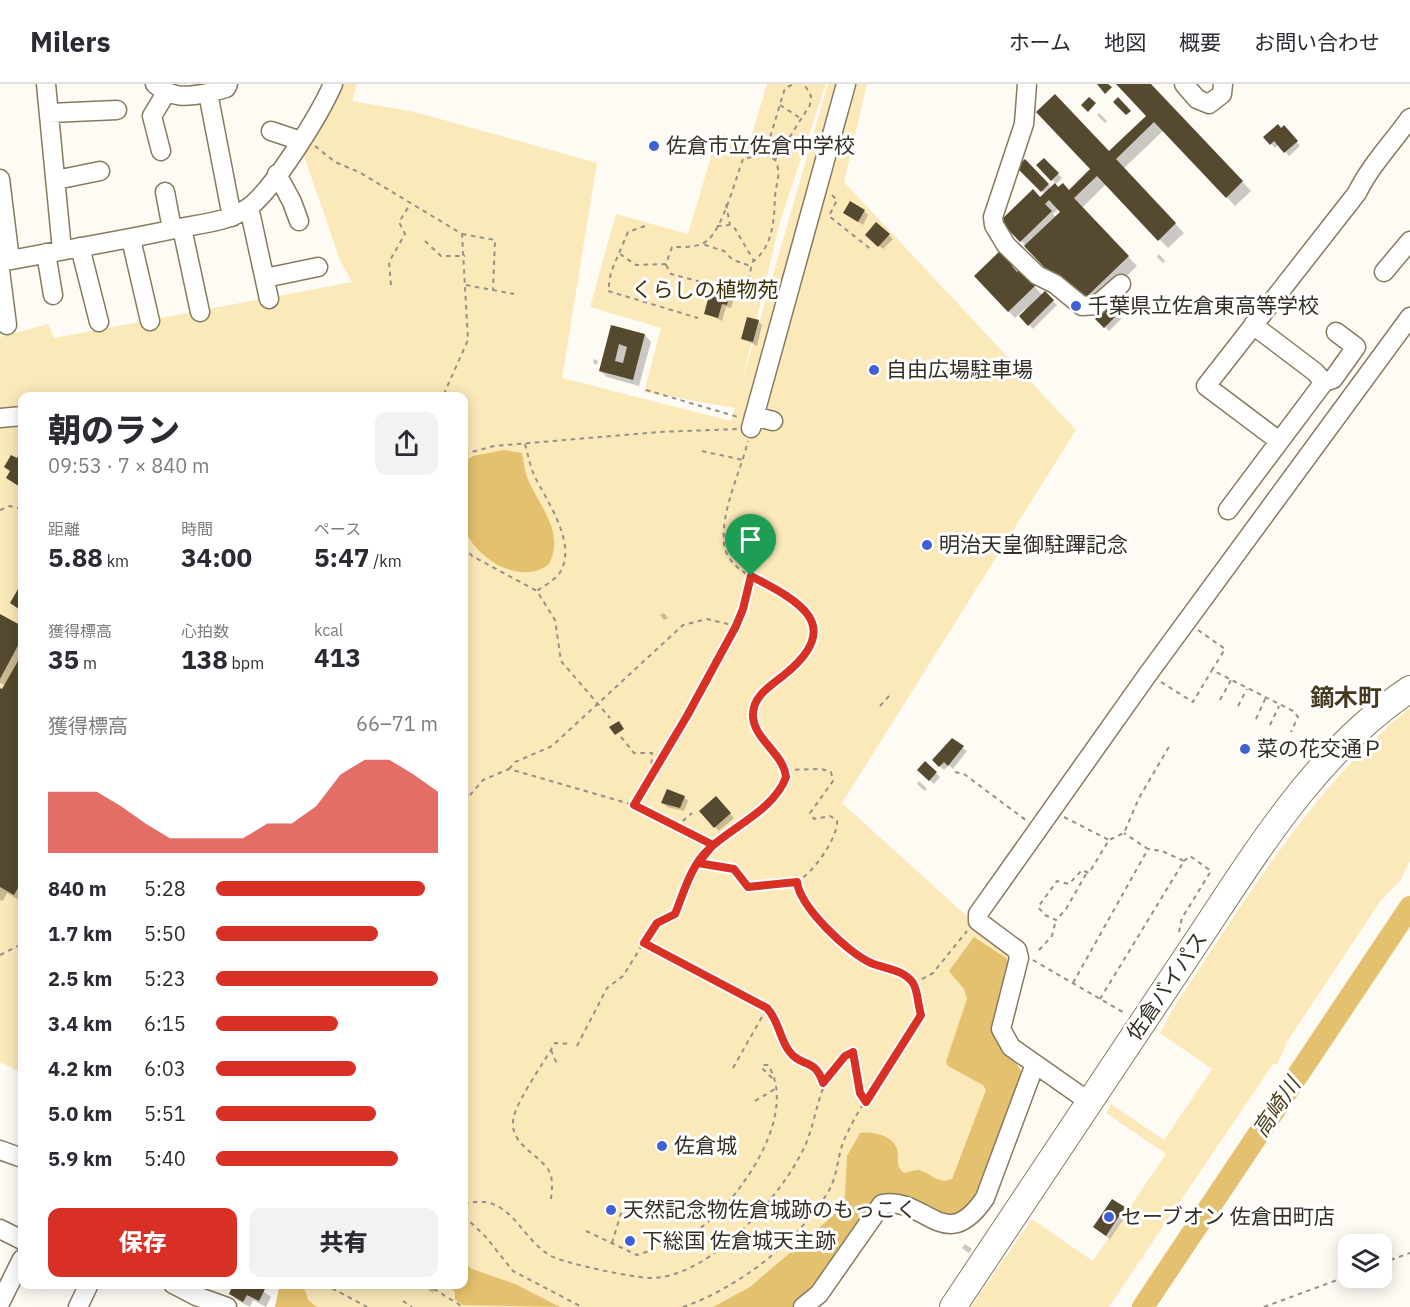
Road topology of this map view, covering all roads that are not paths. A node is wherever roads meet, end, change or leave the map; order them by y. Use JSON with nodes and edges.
{"nodes":[{"id":1,"x":46,"y":84,"type":"edge"},
{"id":2,"x":228,"y":84,"type":"edge"},
{"id":3,"x":846,"y":84,"type":"edge"},
{"id":4,"x":1027,"y":84,"type":"edge"},
{"id":5,"x":1223,"y":84,"type":"edge"},
{"id":6,"x":325,"y":86,"type":"edge"},
{"id":7,"x":160,"y":88,"type":"edge"},
{"id":8,"x":208,"y":93,"type":"junction"},
{"id":9,"x":1186,"y":93,"type":"edge"},
{"id":10,"x":117,"y":110,"type":"dead end"},
{"id":11,"x":50,"y":113,"type":"junction"},
{"id":12,"x":1410,"y":118,"type":"edge"},
{"id":13,"x":271,"y":131,"type":"dead end"},
{"id":14,"x":302,"y":139,"type":"junction"},
{"id":15,"x":161,"y":151,"type":"dead end"},
{"id":16,"x":100,"y":171,"type":"dead end"},
{"id":17,"x":277,"y":174,"type":"junction"},
{"id":18,"x":0,"y":179,"type":"edge"},
{"id":19,"x":56,"y":180,"type":"junction"},
{"id":20,"x":165,"y":192,"type":"dead end"},
{"id":21,"x":249,"y":207,"type":"junction"},
{"id":22,"x":232,"y":217,"type":"junction"},
{"id":23,"x":298,"y":221,"type":"dead end"},
{"id":24,"x":177,"y":229,"type":"junction"},
{"id":25,"x":131,"y":239,"type":"junction"},
{"id":26,"x":1410,"y":240,"type":"edge"},
{"id":27,"x":80,"y":247,"type":"junction"},
{"id":28,"x":54,"y":252,"type":"junction"},
{"id":29,"x":3,"y":264,"type":"edge"},
{"id":30,"x":318,"y":267,"type":"dead end"},
{"id":31,"x":1384,"y":272,"type":"dead end"},
{"id":32,"x":265,"y":278,"type":"junction"},
{"id":33,"x":1121,"y":284,"type":"dead end"},
{"id":34,"x":52,"y":295,"type":"dead end"},
{"id":35,"x":269,"y":299,"type":"dead end"},
{"id":36,"x":200,"y":312,"type":"dead end"},
{"id":37,"x":1410,"y":317,"type":"edge"},
{"id":38,"x":150,"y":321,"type":"dead end"},
{"id":39,"x":99,"y":322,"type":"dead end"},
{"id":40,"x":1253,"y":325,"type":"junction"},
{"id":41,"x":7,"y":326,"type":"dead end"},
{"id":42,"x":1336,"y":332,"type":"dead end"},
{"id":43,"x":1324,"y":382,"type":"junction"},
{"id":44,"x":18,"y":416,"type":"edge"},
{"id":45,"x":0,"y":418,"type":"edge"},
{"id":46,"x":773,"y":421,"type":"dead end"},
{"id":47,"x":1279,"y":441,"type":"junction"},
{"id":48,"x":1228,"y":510,"type":"dead end"},
{"id":49,"x":1410,"y":689,"type":"edge"},
{"id":50,"x":1035,"y":1064,"type":"junction"},
{"id":51,"x":1088,"y":1101,"type":"junction"},
{"id":52,"x":0,"y":1150,"type":"edge"},
{"id":53,"x":18,"y":1157,"type":"edge"},
{"id":54,"x":0,"y":1229,"type":"edge"},
{"id":55,"x":18,"y":1238,"type":"edge"},
{"id":56,"x":18,"y":1267,"type":"edge"},
{"id":57,"x":87,"y":1289,"type":"edge"},
{"id":58,"x":183,"y":1289,"type":"edge"},
{"id":59,"x":0,"y":1303,"type":"edge"},
{"id":60,"x":78,"y":1307,"type":"edge"},
{"id":61,"x":227,"y":1307,"type":"edge"},
{"id":62,"x":803,"y":1307,"type":"edge"},
{"id":63,"x":953,"y":1307,"type":"edge"}],
"edges":[{"from":1,"to":11,"type":"street"},
{"from":2,"to":8,"type":"street"},
{"from":3,"to":46,"type":"street"},
{"from":4,"to":33,"type":"street"},
{"from":5,"to":9,"type":"street"},
{"from":6,"to":14,"type":"street"},
{"from":7,"to":8,"type":"street"},
{"from":7,"to":15,"type":"street"},
{"from":8,"to":22,"type":"street"},
{"from":10,"to":11,"type":"street"},
{"from":11,"to":19,"type":"street"},
{"from":12,"to":40,"type":"street"},
{"from":13,"to":14,"type":"street"},
{"from":14,"to":17,"type":"street"},
{"from":16,"to":19,"type":"street"},
{"from":17,"to":21,"type":"street"},
{"from":17,"to":23,"type":"street"},
{"from":18,"to":29,"type":"street"},
{"from":19,"to":28,"type":"street"},
{"from":20,"to":24,"type":"street"},
{"from":21,"to":22,"type":"street"},
{"from":21,"to":32,"type":"street"},
{"from":22,"to":24,"type":"street"},
{"from":24,"to":25,"type":"street"},
{"from":24,"to":36,"type":"street"},
{"from":25,"to":27,"type":"street"},
{"from":25,"to":38,"type":"street"},
{"from":26,"to":31,"type":"street"},
{"from":27,"to":28,"type":"street"},
{"from":27,"to":39,"type":"street"},
{"from":28,"to":29,"type":"street"},
{"from":28,"to":34,"type":"street"},
{"from":29,"to":41,"type":"street"},
{"from":30,"to":32,"type":"street"},
{"from":32,"to":35,"type":"street"},
{"from":37,"to":50,"type":"street"},
{"from":40,"to":43,"type":"street"},
{"from":40,"to":47,"type":"street"},
{"from":42,"to":43,"type":"street"},
{"from":43,"to":47,"type":"street"},
{"from":44,"to":45,"type":"street"},
{"from":47,"to":48,"type":"street"},
{"from":49,"to":51,"type":"highway","name":"佐倉バイパス"},
{"from":50,"to":51,"type":"street"},
{"from":50,"to":62,"type":"street"},
{"from":51,"to":63,"type":"highway","name":"佐倉バイパス"},
{"from":52,"to":53,"type":"street"},
{"from":54,"to":55,"type":"street"},
{"from":56,"to":59,"type":"street"},
{"from":57,"to":60,"type":"street"},
{"from":58,"to":61,"type":"street"}]}
